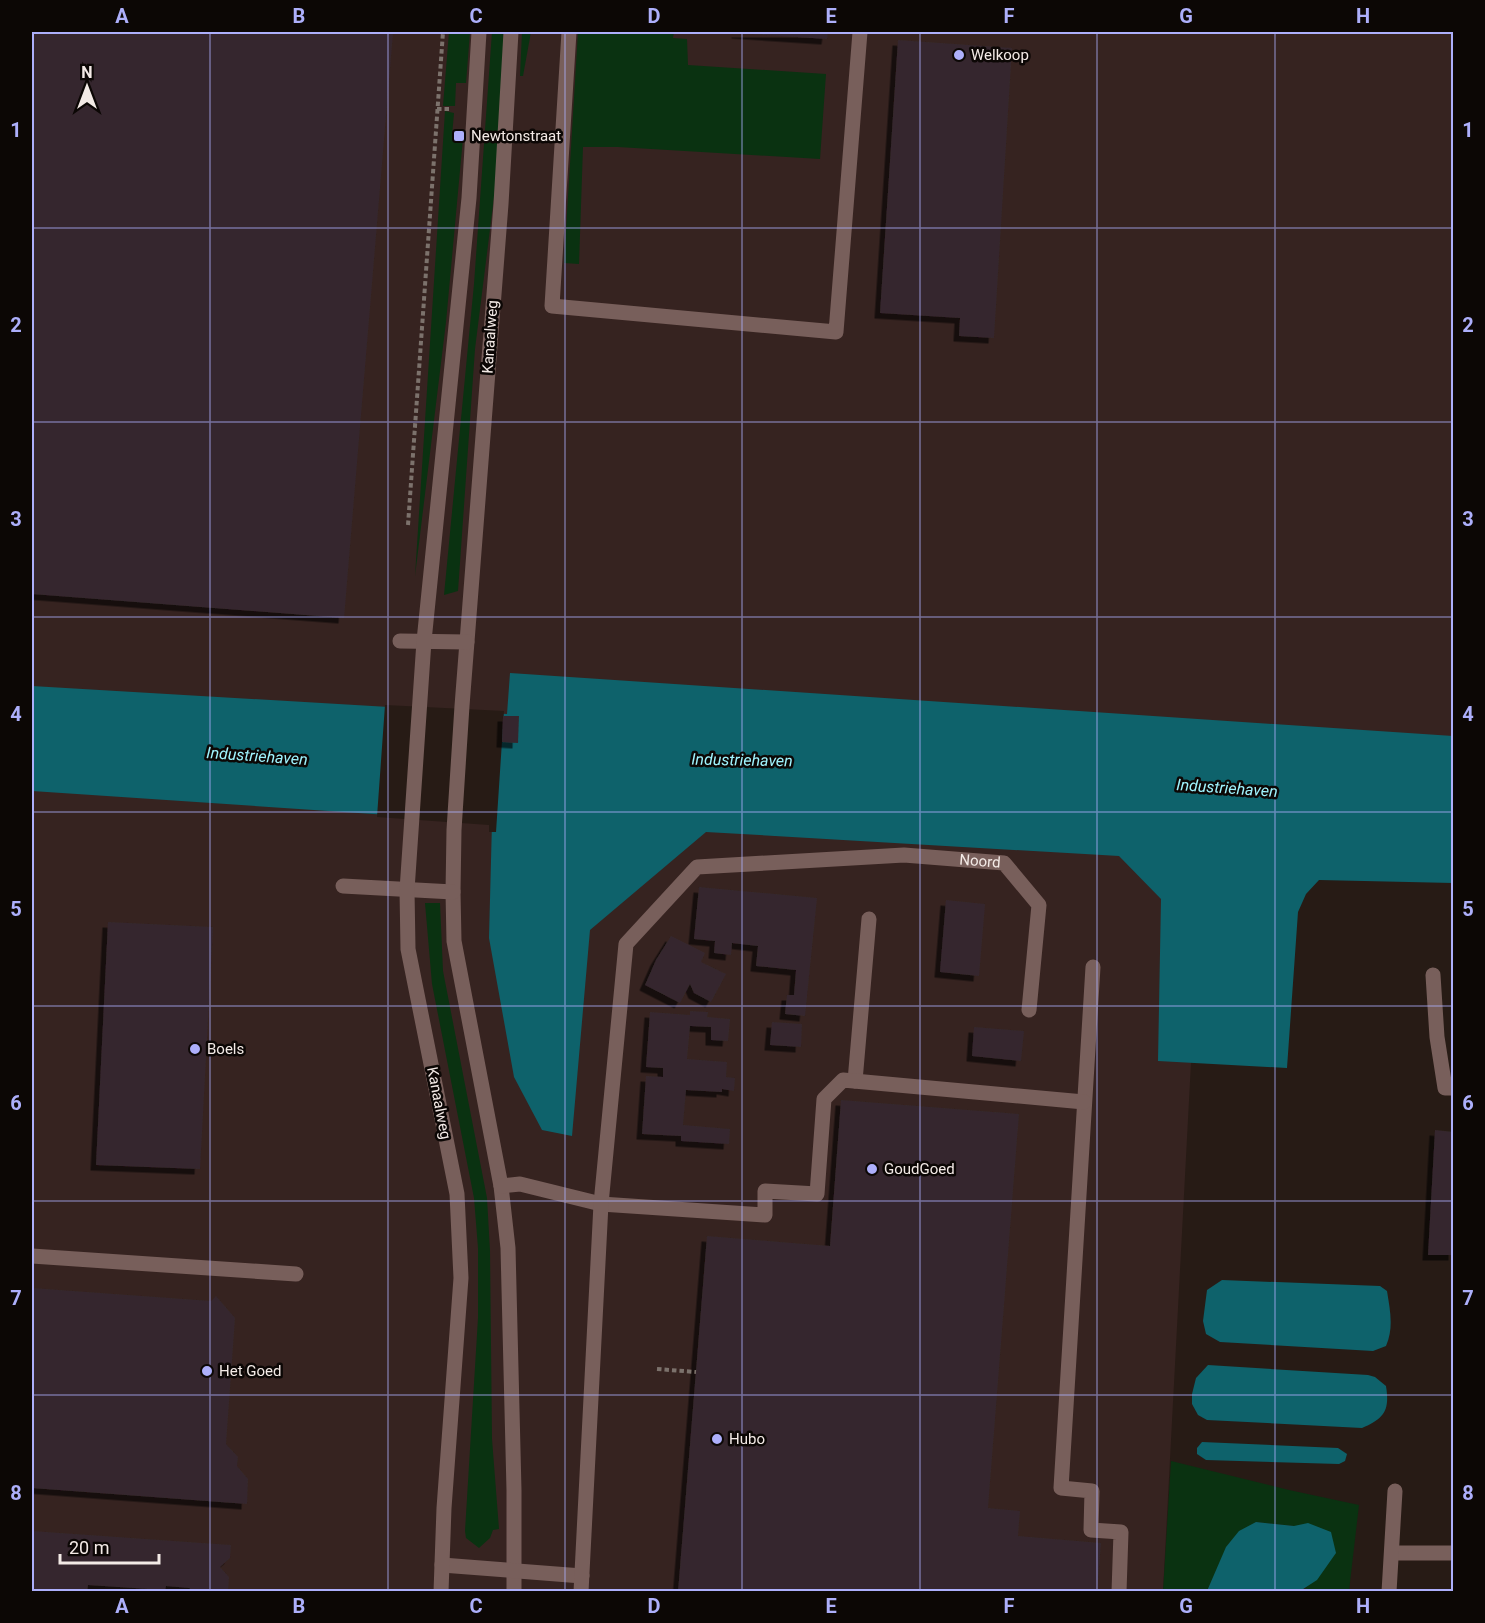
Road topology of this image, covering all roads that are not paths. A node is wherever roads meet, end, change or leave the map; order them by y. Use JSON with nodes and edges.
{"nodes":[{"id":1,"x":479,"y":32,"type":"edge"},
{"id":2,"x":511,"y":32,"type":"edge"},
{"id":3,"x":569,"y":32,"type":"edge"},
{"id":4,"x":860,"y":32,"type":"edge"},
{"id":5,"x":400,"y":640,"type":"dead end"},
{"id":6,"x":423,"y":641,"type":"junction"},
{"id":7,"x":467,"y":642,"type":"junction"},
{"id":8,"x":343,"y":886,"type":"dead end"},
{"id":9,"x":407,"y":890,"type":"junction"},
{"id":10,"x":453,"y":892,"type":"junction"},
{"id":11,"x":868,"y":918,"type":"dead end"},
{"id":12,"x":1093,"y":967,"type":"dead end"},
{"id":13,"x":1433,"y":975,"type":"dead end"},
{"id":14,"x":1029,"y":1010,"type":"dead end"},
{"id":15,"x":855,"y":1081,"type":"junction"},
{"id":16,"x":1454,"y":1088,"type":"edge"},
{"id":17,"x":1084,"y":1102,"type":"junction"},
{"id":18,"x":501,"y":1186,"type":"junction"},
{"id":19,"x":601,"y":1204,"type":"junction"},
{"id":20,"x":32,"y":1256,"type":"edge"},
{"id":21,"x":296,"y":1274,"type":"dead end"},
{"id":22,"x":1395,"y":1491,"type":"dead end"},
{"id":23,"x":1392,"y":1553,"type":"junction"},
{"id":24,"x":1454,"y":1553,"type":"edge"},
{"id":25,"x":442,"y":1566,"type":"junction"},
{"id":26,"x":514,"y":1570,"type":"junction"},
{"id":27,"x":582,"y":1584,"type":"edge"},
{"id":28,"x":441,"y":1592,"type":"edge"},
{"id":29,"x":514,"y":1592,"type":"edge"},
{"id":30,"x":1119,"y":1592,"type":"edge"},
{"id":31,"x":1389,"y":1592,"type":"edge"}],
"edges":[{"from":1,"to":6,"type":"street","name":"Kanaalweg"},
{"from":2,"to":7,"type":"street","name":"Kanaalweg"},
{"from":3,"to":4,"type":"street"},
{"from":5,"to":6,"type":"street"},
{"from":6,"to":7,"type":"street"},
{"from":6,"to":9,"type":"street","name":"Kanaalweg"},
{"from":7,"to":10,"type":"street","name":"Kanaalweg"},
{"from":8,"to":9,"type":"street"},
{"from":9,"to":10,"type":"street"},
{"from":9,"to":25,"type":"street","name":"Kanaalweg"},
{"from":10,"to":18,"type":"street","name":"Kanaalweg"},
{"from":11,"to":15,"type":"street"},
{"from":12,"to":17,"type":"street"},
{"from":13,"to":16,"type":"street"},
{"from":14,"to":19,"type":"street","name":"Noord"},
{"from":15,"to":17,"type":"street"},
{"from":15,"to":19,"type":"street"},
{"from":17,"to":30,"type":"street"},
{"from":18,"to":19,"type":"street"},
{"from":18,"to":26,"type":"street","name":"Kanaalweg"},
{"from":19,"to":27,"type":"street"},
{"from":20,"to":21,"type":"street"},
{"from":22,"to":23,"type":"street"},
{"from":23,"to":24,"type":"street"},
{"from":23,"to":31,"type":"street"},
{"from":25,"to":26,"type":"street"},
{"from":25,"to":28,"type":"street","name":"Kanaalweg"},
{"from":26,"to":27,"type":"street"},
{"from":26,"to":29,"type":"street","name":"Kanaalweg"}]}
